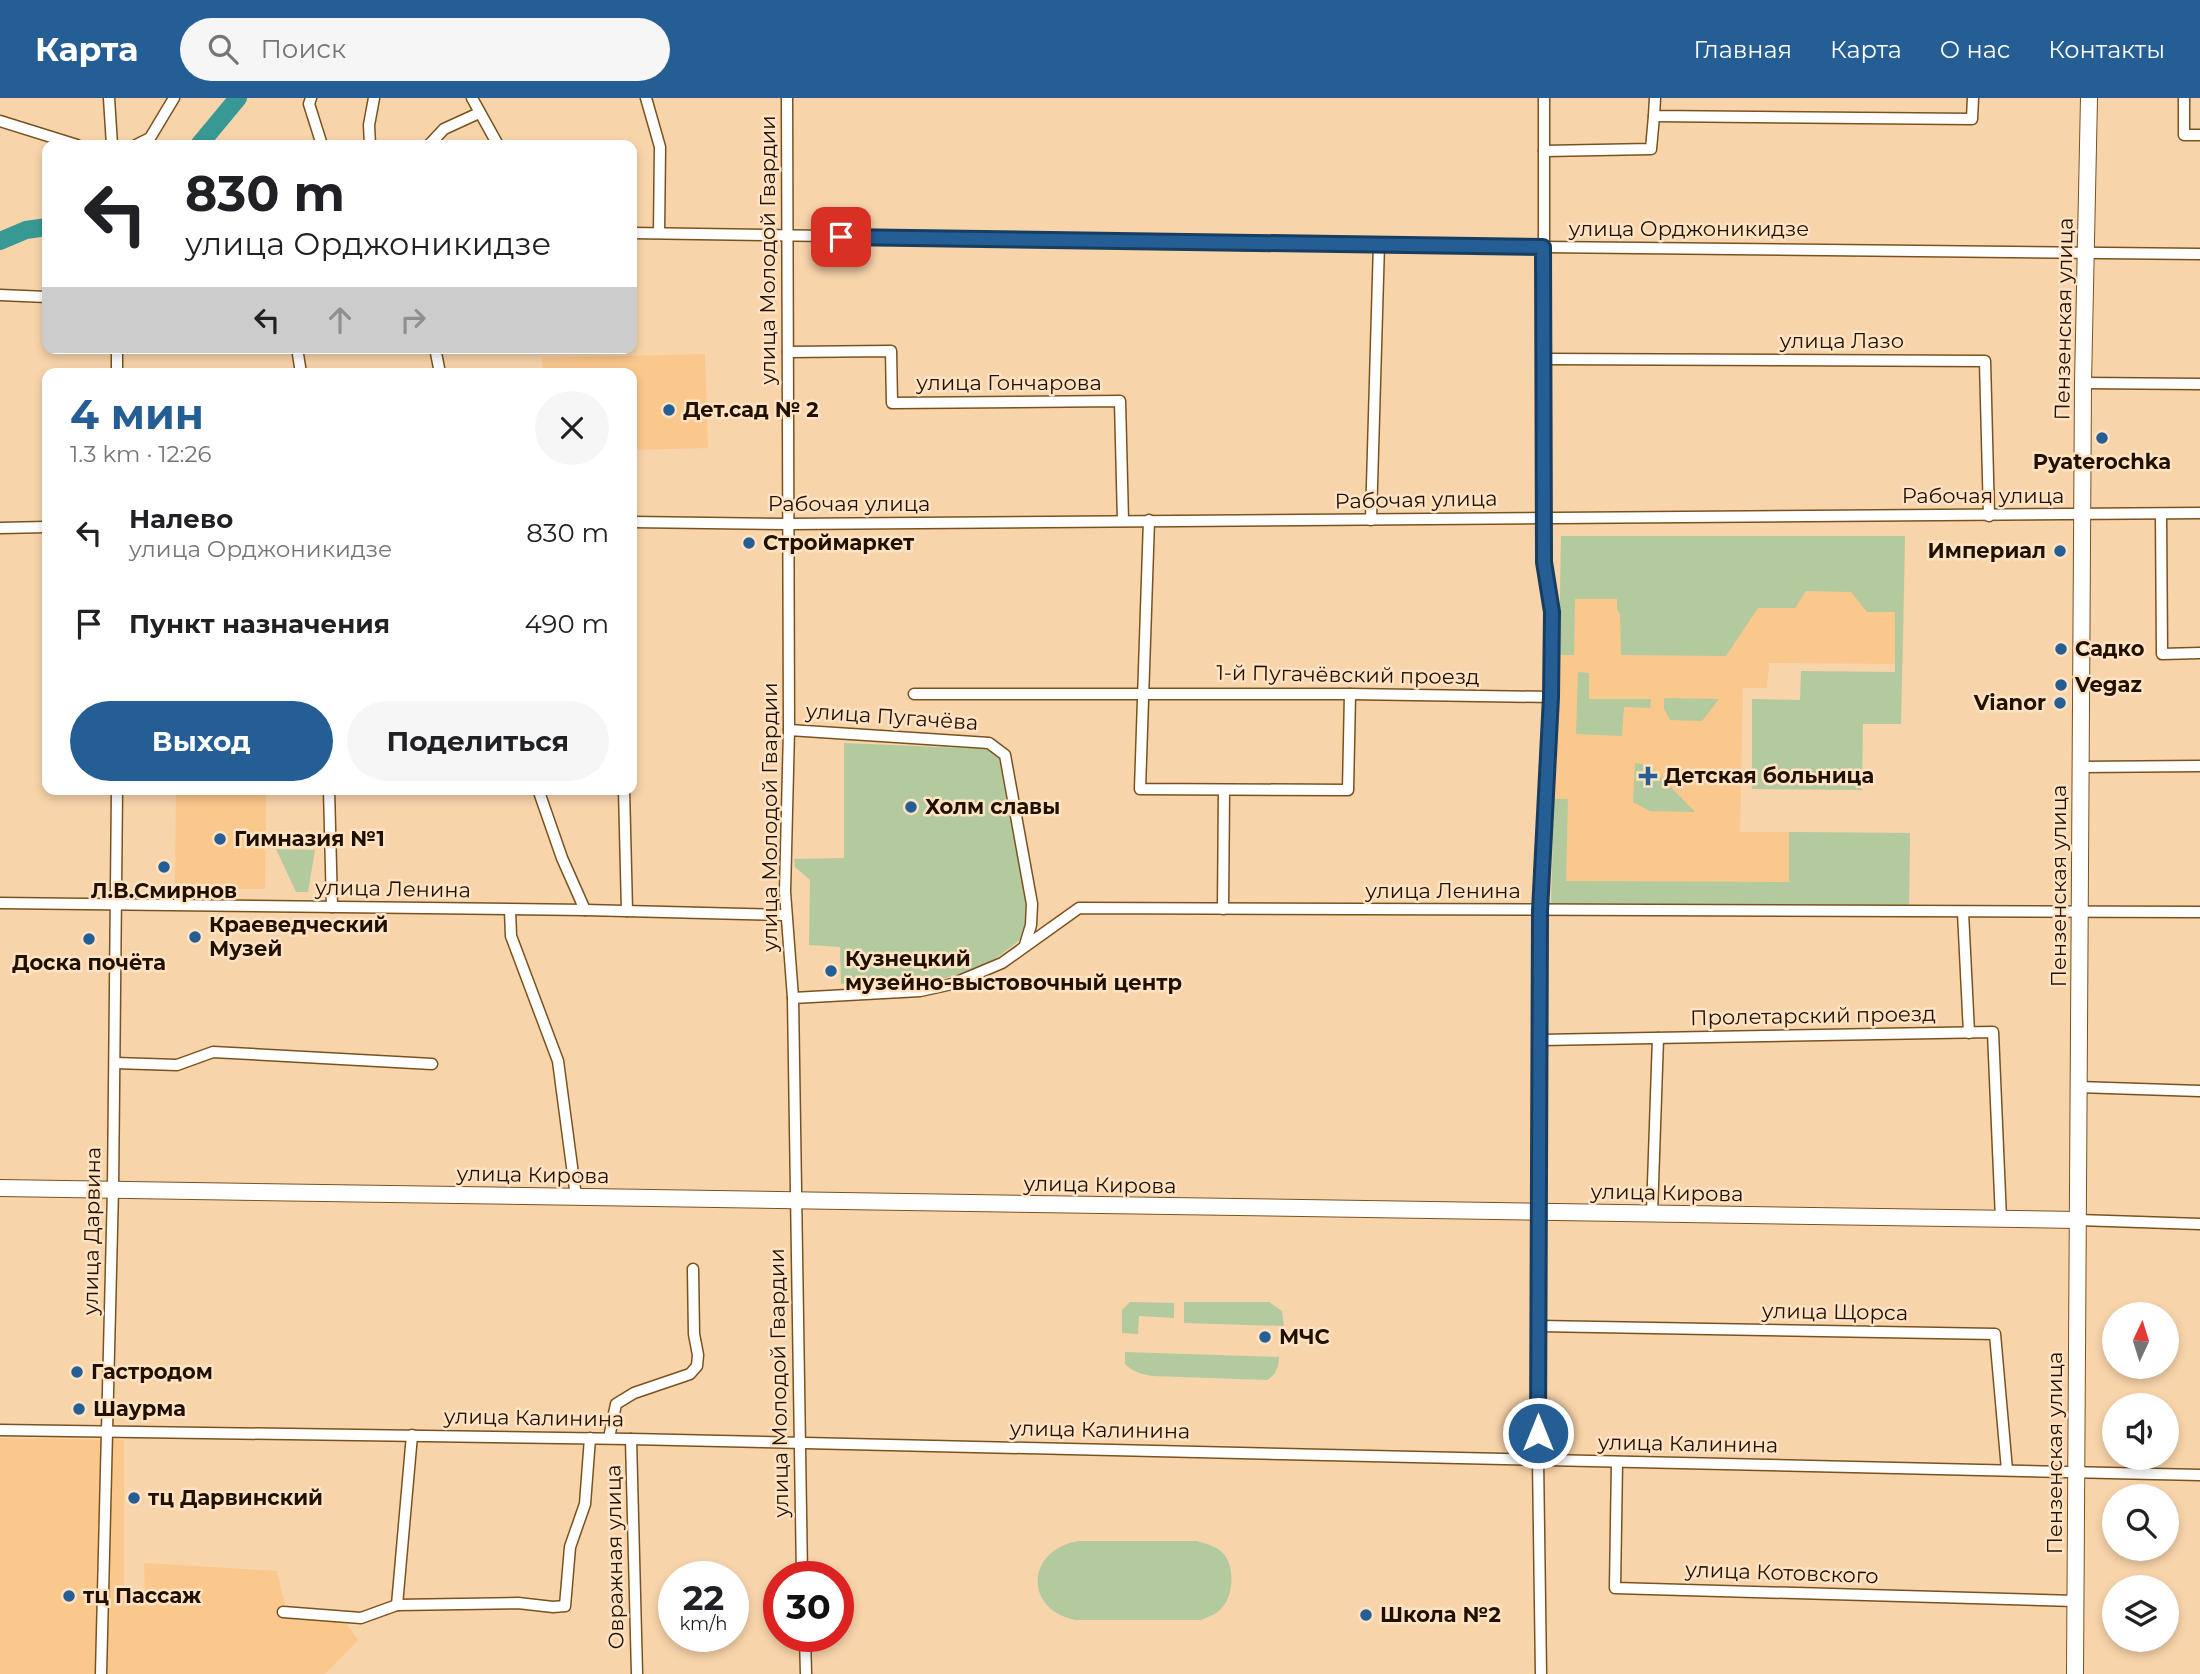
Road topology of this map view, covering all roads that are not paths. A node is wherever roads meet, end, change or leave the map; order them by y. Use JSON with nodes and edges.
{"nodes":[{"id":1,"x":109,"y":98,"type":"edge"},
{"id":2,"x":174,"y":98,"type":"edge"},
{"id":3,"x":311,"y":98,"type":"edge"},
{"id":4,"x":374,"y":98,"type":"edge"},
{"id":5,"x":472,"y":98,"type":"edge"},
{"id":6,"x":646,"y":98,"type":"edge"},
{"id":7,"x":787,"y":98,"type":"edge"},
{"id":8,"x":1544,"y":98,"type":"edge"},
{"id":9,"x":1655,"y":98,"type":"edge"},
{"id":10,"x":1973,"y":98,"type":"edge"},
{"id":11,"x":2089,"y":98,"type":"edge"},
{"id":12,"x":2184,"y":98,"type":"edge"},
{"id":13,"x":480,"y":113,"type":"junction"},
{"id":14,"x":1654,"y":116,"type":"junction"},
{"id":15,"x":0,"y":121,"type":"edge"},
{"id":16,"x":2200,"y":135,"type":"edge"},
{"id":17,"x":61,"y":140,"type":"edge"},
{"id":18,"x":112,"y":140,"type":"edge"},
{"id":19,"x":146,"y":140,"type":"edge"},
{"id":20,"x":321,"y":140,"type":"edge"},
{"id":21,"x":370,"y":140,"type":"edge"},
{"id":22,"x":434,"y":140,"type":"edge"},
{"id":23,"x":495,"y":140,"type":"edge"},
{"id":24,"x":1544,"y":151,"type":"junction"},
{"id":25,"x":637,"y":233,"type":"edge"},
{"id":26,"x":659,"y":233,"type":"junction"},
{"id":27,"x":787,"y":236,"type":"junction"},
{"id":28,"x":1379,"y":243,"type":"junction"},
{"id":29,"x":1543,"y":247,"type":"junction"},
{"id":30,"x":2086,"y":251,"type":"junction"},
{"id":31,"x":2200,"y":254,"type":"edge"},
{"id":32,"x":0,"y":295,"type":"edge"},
{"id":33,"x":42,"y":297,"type":"edge"},
{"id":34,"x":788,"y":352,"type":"junction"},
{"id":35,"x":1543,"y":359,"type":"junction"},
{"id":36,"x":2083,"y":383,"type":"junction"},
{"id":37,"x":2200,"y":384,"type":"edge"},
{"id":38,"x":2200,"y":513,"type":"edge"},
{"id":39,"x":2161,"y":514,"type":"junction"},
{"id":40,"x":2082,"y":515,"type":"junction"},
{"id":41,"x":1989,"y":516,"type":"junction"},
{"id":42,"x":1544,"y":518,"type":"junction"},
{"id":43,"x":1149,"y":520,"type":"junction"},
{"id":44,"x":1371,"y":520,"type":"junction"},
{"id":45,"x":1123,"y":521,"type":"junction"},
{"id":46,"x":637,"y":522,"type":"edge"},
{"id":47,"x":788,"y":524,"type":"junction"},
{"id":48,"x":42,"y":527,"type":"edge"},
{"id":49,"x":0,"y":528,"type":"edge"},
{"id":50,"x":2200,"y":653,"type":"edge"},
{"id":51,"x":1144,"y":693,"type":"junction"},
{"id":52,"x":914,"y":694,"type":"dead end"},
{"id":53,"x":1350,"y":694,"type":"junction"},
{"id":54,"x":1551,"y":697,"type":"junction"},
{"id":55,"x":789,"y":730,"type":"junction"},
{"id":56,"x":2200,"y":766,"type":"edge"},
{"id":57,"x":2080,"y":767,"type":"junction"},
{"id":58,"x":1224,"y":790,"type":"junction"},
{"id":59,"x":117,"y":795,"type":"edge"},
{"id":60,"x":330,"y":795,"type":"edge"},
{"id":61,"x":540,"y":795,"type":"edge"},
{"id":62,"x":624,"y":795,"type":"edge"},
{"id":63,"x":0,"y":903,"type":"edge"},
{"id":64,"x":116,"y":904,"type":"junction"},
{"id":65,"x":332,"y":907,"type":"junction"},
{"id":66,"x":1223,"y":909,"type":"junction"},
{"id":67,"x":510,"y":910,"type":"junction"},
{"id":68,"x":584,"y":910,"type":"junction"},
{"id":69,"x":627,"y":911,"type":"junction"},
{"id":70,"x":1540,"y":911,"type":"junction"},
{"id":71,"x":2080,"y":911,"type":"junction"},
{"id":72,"x":1964,"y":912,"type":"junction"},
{"id":73,"x":2200,"y":912,"type":"edge"},
{"id":74,"x":786,"y":915,"type":"junction"},
{"id":75,"x":1025,"y":945,"type":"junction"},
{"id":76,"x":793,"y":998,"type":"junction"},
{"id":77,"x":1969,"y":1033,"type":"junction"},
{"id":78,"x":1658,"y":1038,"type":"junction"},
{"id":79,"x":1540,"y":1040,"type":"junction"},
{"id":80,"x":115,"y":1063,"type":"junction"},
{"id":81,"x":432,"y":1064,"type":"dead end"},
{"id":82,"x":2078,"y":1087,"type":"junction"},
{"id":83,"x":2200,"y":1091,"type":"edge"},
{"id":84,"x":0,"y":1188,"type":"edge"},
{"id":85,"x":113,"y":1189,"type":"junction"},
{"id":86,"x":576,"y":1197,"type":"junction"},
{"id":87,"x":795,"y":1202,"type":"junction"},
{"id":88,"x":1539,"y":1212,"type":"junction"},
{"id":89,"x":1652,"y":1213,"type":"junction"},
{"id":90,"x":2001,"y":1219,"type":"junction"},
{"id":91,"x":2078,"y":1220,"type":"junction"},
{"id":92,"x":2200,"y":1224,"type":"edge"},
{"id":93,"x":693,"y":1269,"type":"dead end"},
{"id":94,"x":1539,"y":1326,"type":"junction"},
{"id":95,"x":0,"y":1430,"type":"edge"},
{"id":96,"x":106,"y":1431,"type":"junction"},
{"id":97,"x":412,"y":1435,"type":"junction"},
{"id":98,"x":590,"y":1438,"type":"junction"},
{"id":99,"x":609,"y":1438,"type":"junction"},
{"id":100,"x":631,"y":1439,"type":"junction"},
{"id":101,"x":801,"y":1443,"type":"junction"},
{"id":102,"x":1538,"y":1460,"type":"junction"},
{"id":103,"x":1617,"y":1462,"type":"junction"},
{"id":104,"x":2007,"y":1470,"type":"junction"},
{"id":105,"x":2076,"y":1472,"type":"junction"},
{"id":106,"x":2200,"y":1475,"type":"edge"},
{"id":107,"x":802,"y":1561,"type":"edge"},
{"id":108,"x":2075,"y":1601,"type":"junction"},
{"id":109,"x":397,"y":1605,"type":"junction"},
{"id":110,"x":283,"y":1612,"type":"dead end"},
{"id":111,"x":805,"y":1652,"type":"edge"},
{"id":112,"x":101,"y":1674,"type":"edge"},
{"id":113,"x":637,"y":1674,"type":"edge"},
{"id":114,"x":806,"y":1674,"type":"edge"},
{"id":115,"x":1541,"y":1674,"type":"edge"},
{"id":116,"x":2075,"y":1674,"type":"edge"}],
"edges":[{"from":1,"to":18,"type":"street"},
{"from":2,"to":19,"type":"street"},
{"from":3,"to":20,"type":"street"},
{"from":4,"to":21,"type":"street"},
{"from":5,"to":13,"type":"street"},
{"from":6,"to":26,"type":"street"},
{"from":7,"to":27,"type":"street","name":"улица Молодой Гвардии"},
{"from":8,"to":24,"type":"street"},
{"from":9,"to":14,"type":"street"},
{"from":10,"to":14,"type":"street"},
{"from":11,"to":30,"type":"street","name":"Пензенская улица"},
{"from":12,"to":16,"type":"street"},
{"from":13,"to":22,"type":"street"},
{"from":13,"to":23,"type":"street"},
{"from":14,"to":24,"type":"street"},
{"from":15,"to":17,"type":"street"},
{"from":24,"to":29,"type":"street"},
{"from":25,"to":26,"type":"street","name":"улица Орджоникидзе"},
{"from":26,"to":27,"type":"street","name":"улица Орджоникидзе"},
{"from":27,"to":28,"type":"street","name":"улица Орджоникидзе"},
{"from":27,"to":34,"type":"street","name":"улица Молодой Гвардии"},
{"from":28,"to":29,"type":"street","name":"улица Орджоникидзе"},
{"from":28,"to":44,"type":"street"},
{"from":29,"to":30,"type":"street","name":"улица Орджоникидзе"},
{"from":29,"to":35,"type":"street"},
{"from":30,"to":31,"type":"street","name":"улица Орджоникидзе"},
{"from":30,"to":36,"type":"street","name":"Пензенская улица"},
{"from":32,"to":33,"type":"street"},
{"from":34,"to":45,"type":"street","name":"улица Гончарова"},
{"from":34,"to":47,"type":"street","name":"улица Молодой Гвардии"},
{"from":35,"to":41,"type":"street","name":"улица Лазо"},
{"from":35,"to":42,"type":"street"},
{"from":36,"to":37,"type":"street"},
{"from":36,"to":40,"type":"street","name":"Пензенская улица"},
{"from":38,"to":39,"type":"street","name":"Рабочая улица"},
{"from":39,"to":40,"type":"street","name":"Рабочая улица"},
{"from":39,"to":50,"type":"street"},
{"from":40,"to":41,"type":"street","name":"Рабочая улица"},
{"from":40,"to":57,"type":"street","name":"Пензенская улица"},
{"from":41,"to":42,"type":"street","name":"Рабочая улица"},
{"from":42,"to":44,"type":"street","name":"Рабочая улица"},
{"from":42,"to":54,"type":"street"},
{"from":43,"to":44,"type":"street","name":"Рабочая улица"},
{"from":43,"to":45,"type":"street","name":"Рабочая улица"},
{"from":43,"to":51,"type":"street"},
{"from":45,"to":47,"type":"street","name":"Рабочая улица"},
{"from":46,"to":47,"type":"street","name":"Рабочая улица"},
{"from":47,"to":55,"type":"street","name":"улица Молодой Гвардии"},
{"from":48,"to":49,"type":"street"},
{"from":51,"to":52,"type":"street","name":"1-й Пугачёвский проезд"},
{"from":51,"to":53,"type":"street","name":"1-й Пугачёвский проезд"},
{"from":51,"to":58,"type":"street"},
{"from":53,"to":54,"type":"street","name":"1-й Пугачёвский проезд"},
{"from":53,"to":58,"type":"street"},
{"from":54,"to":70,"type":"street"},
{"from":55,"to":74,"type":"street","name":"улица Молодой Гвардии"},
{"from":55,"to":75,"type":"street","name":"улица Пугачёва"},
{"from":56,"to":57,"type":"street"},
{"from":57,"to":71,"type":"street","name":"Пензенская улица"},
{"from":58,"to":66,"type":"street"},
{"from":59,"to":64,"type":"street","name":"улица Дарвина"},
{"from":60,"to":65,"type":"street"},
{"from":61,"to":68,"type":"street"},
{"from":62,"to":69,"type":"street"},
{"from":63,"to":64,"type":"street","name":"улица Ленина"},
{"from":64,"to":65,"type":"street","name":"улица Ленина"},
{"from":64,"to":80,"type":"street","name":"улица Дарвина"},
{"from":65,"to":67,"type":"street","name":"улица Ленина"},
{"from":66,"to":70,"type":"street","name":"улица Ленина"},
{"from":66,"to":75,"type":"street","name":"улица Ленина"},
{"from":67,"to":68,"type":"street","name":"улица Ленина"},
{"from":67,"to":86,"type":"street"},
{"from":68,"to":69,"type":"street","name":"улица Ленина"},
{"from":69,"to":74,"type":"street","name":"улица Ленина"},
{"from":70,"to":72,"type":"street","name":"улица Ленина"},
{"from":70,"to":79,"type":"street"},
{"from":71,"to":72,"type":"street","name":"улица Ленина"},
{"from":71,"to":73,"type":"street","name":"улица Ленина"},
{"from":71,"to":82,"type":"street","name":"Пензенская улица"},
{"from":72,"to":77,"type":"street"},
{"from":74,"to":76,"type":"street","name":"улица Молодой Гвардии"},
{"from":75,"to":76,"type":"street","name":"улица Ленина"},
{"from":76,"to":87,"type":"street","name":"улица Молодой Гвардии"},
{"from":77,"to":78,"type":"street","name":"Пролетарский проезд"},
{"from":77,"to":90,"type":"street","name":"Пролетарский проезд"},
{"from":78,"to":79,"type":"street","name":"Пролетарский проезд"},
{"from":78,"to":89,"type":"street"},
{"from":79,"to":88,"type":"street"},
{"from":80,"to":81,"type":"street"},
{"from":80,"to":85,"type":"street","name":"улица Дарвина"},
{"from":82,"to":83,"type":"street"},
{"from":82,"to":91,"type":"street","name":"Пензенская улица"},
{"from":84,"to":85,"type":"street","name":"улица Кирова"},
{"from":85,"to":86,"type":"street","name":"улица Кирова"},
{"from":85,"to":96,"type":"street","name":"улица Дарвина"},
{"from":86,"to":87,"type":"street","name":"улица Кирова"},
{"from":87,"to":88,"type":"street","name":"улица Кирова"},
{"from":87,"to":101,"type":"street","name":"улица Молодой Гвардии"},
{"from":88,"to":89,"type":"street","name":"улица Кирова"},
{"from":88,"to":94,"type":"street"},
{"from":89,"to":90,"type":"street","name":"улица Кирова"},
{"from":90,"to":91,"type":"street","name":"улица Кирова"},
{"from":91,"to":92,"type":"street","name":"улица Кирова"},
{"from":91,"to":105,"type":"street","name":"Пензенская улица"},
{"from":93,"to":99,"type":"street","name":"Овражная улица"},
{"from":94,"to":102,"type":"street"},
{"from":94,"to":104,"type":"street","name":"улица Щорса"},
{"from":95,"to":96,"type":"street","name":"улица Калинина"},
{"from":96,"to":97,"type":"street","name":"улица Калинина"},
{"from":96,"to":112,"type":"street","name":"улица Дарвина"},
{"from":97,"to":98,"type":"street","name":"улица Калинина"},
{"from":97,"to":109,"type":"street"},
{"from":98,"to":99,"type":"street","name":"улица Калинина"},
{"from":98,"to":109,"type":"street","name":"Овражная улица"},
{"from":99,"to":100,"type":"street","name":"улица Калинина"},
{"from":100,"to":101,"type":"street","name":"улица Калинина"},
{"from":100,"to":113,"type":"street","name":"Овражная улица"},
{"from":101,"to":102,"type":"street","name":"улица Калинина"},
{"from":101,"to":107,"type":"street","name":"улица Молодой Гвардии"},
{"from":102,"to":103,"type":"street","name":"улица Калинина"},
{"from":102,"to":115,"type":"street"},
{"from":103,"to":104,"type":"street","name":"улица Калинина"},
{"from":103,"to":108,"type":"street","name":"улица Котовского"},
{"from":104,"to":105,"type":"street","name":"улица Калинина"},
{"from":105,"to":106,"type":"street","name":"улица Калинина"},
{"from":105,"to":108,"type":"street","name":"Пензенская улица"},
{"from":108,"to":116,"type":"street","name":"Пензенская улица"},
{"from":109,"to":110,"type":"street"},
{"from":111,"to":114,"type":"street"}]}
